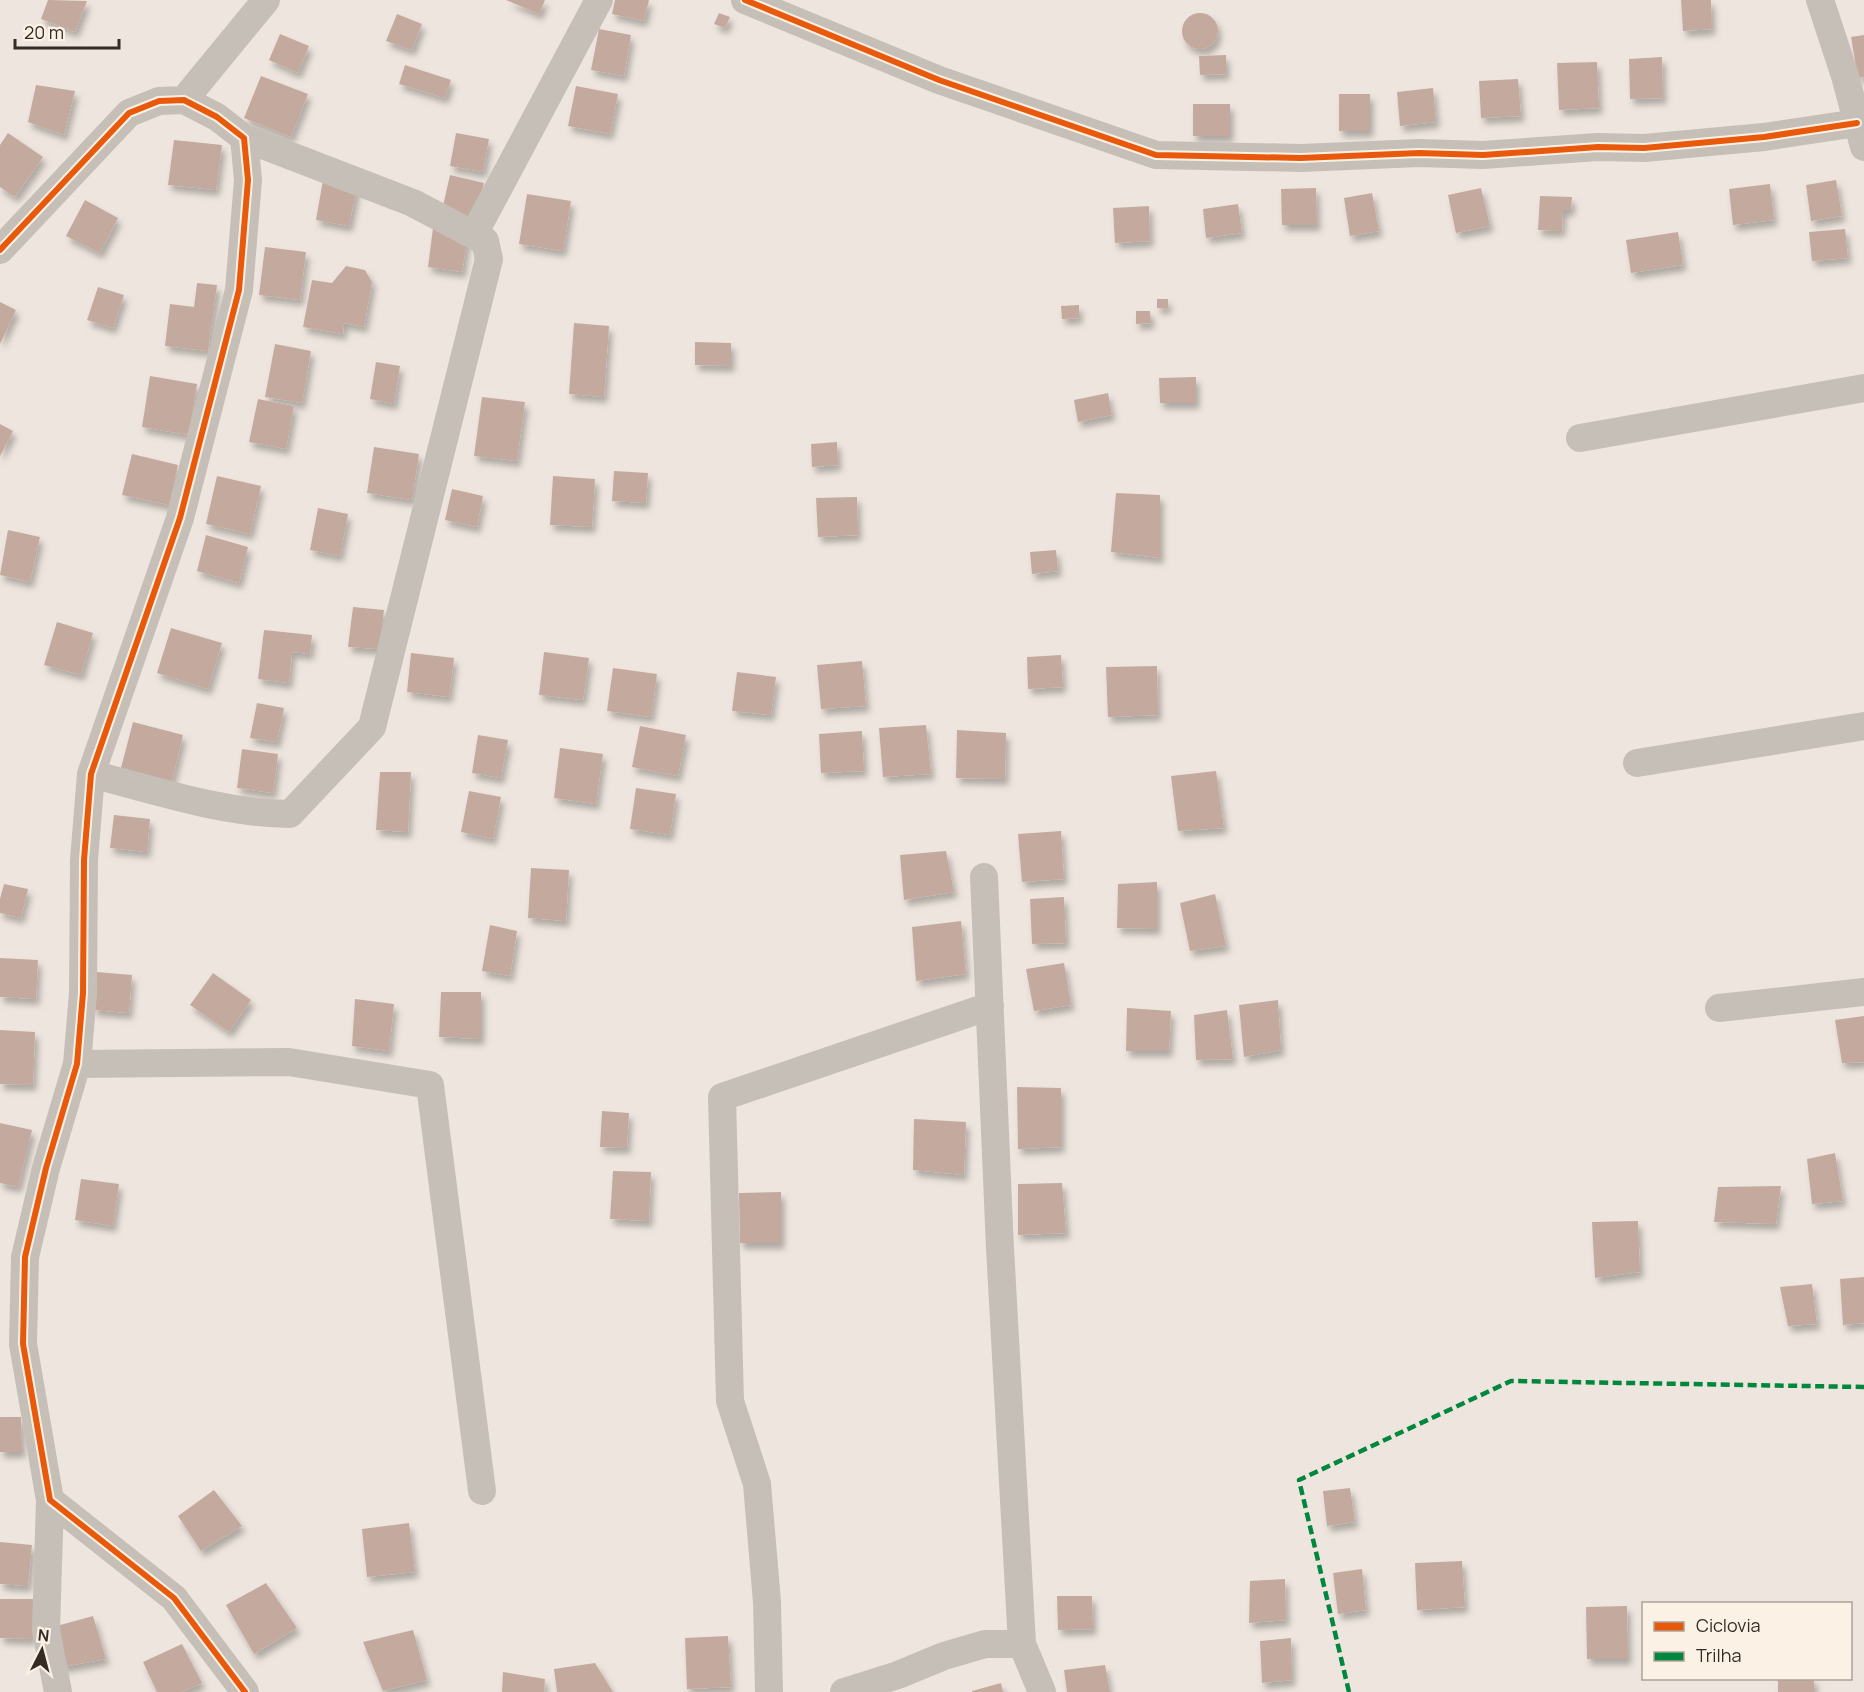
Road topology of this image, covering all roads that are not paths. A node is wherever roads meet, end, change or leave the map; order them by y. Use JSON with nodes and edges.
{"nodes":[{"id":1,"x":266,"y":0,"type":"edge"},
{"id":2,"x":599,"y":0,"type":"edge"},
{"id":3,"x":745,"y":0,"type":"edge"},
{"id":4,"x":1820,"y":0,"type":"edge"},
{"id":5,"x":184,"y":100,"type":"junction"},
{"id":6,"x":1861,"y":135,"type":"edge"},
{"id":7,"x":244,"y":138,"type":"junction"},
{"id":8,"x":474,"y":234,"type":"junction"},
{"id":9,"x":0,"y":250,"type":"edge"},
{"id":10,"x":1864,"y":388,"type":"edge"},
{"id":11,"x":1580,"y":438,"type":"dead end"},
{"id":12,"x":1864,"y":726,"type":"edge"},
{"id":13,"x":1637,"y":763,"type":"dead end"},
{"id":14,"x":91,"y":774,"type":"junction"},
{"id":15,"x":984,"y":877,"type":"dead end"},
{"id":16,"x":1864,"y":992,"type":"edge"},
{"id":17,"x":990,"y":1006,"type":"junction"},
{"id":18,"x":1719,"y":1008,"type":"dead end"},
{"id":19,"x":76,"y":1064,"type":"junction"},
{"id":20,"x":482,"y":1491,"type":"dead end"},
{"id":21,"x":50,"y":1500,"type":"junction"},
{"id":22,"x":1022,"y":1644,"type":"junction"},
{"id":23,"x":58,"y":1692,"type":"edge"},
{"id":24,"x":245,"y":1692,"type":"edge"},
{"id":25,"x":770,"y":1692,"type":"edge"},
{"id":26,"x":844,"y":1692,"type":"edge"},
{"id":27,"x":1042,"y":1692,"type":"edge"}],
"edges":[{"from":1,"to":5,"type":"street"},
{"from":2,"to":8,"type":"street"},
{"from":3,"to":6,"type":"street"},
{"from":4,"to":6,"type":"street"},
{"from":5,"to":7,"type":"street"},
{"from":5,"to":9,"type":"street"},
{"from":7,"to":8,"type":"street"},
{"from":7,"to":14,"type":"street"},
{"from":8,"to":14,"type":"street"},
{"from":10,"to":11,"type":"street"},
{"from":12,"to":13,"type":"street"},
{"from":14,"to":19,"type":"street"},
{"from":15,"to":17,"type":"street"},
{"from":16,"to":18,"type":"street"},
{"from":17,"to":22,"type":"street"},
{"from":17,"to":25,"type":"street"},
{"from":19,"to":20,"type":"street"},
{"from":19,"to":21,"type":"street"},
{"from":21,"to":23,"type":"street"},
{"from":21,"to":24,"type":"street"},
{"from":22,"to":26,"type":"street"},
{"from":22,"to":27,"type":"street"}]}
